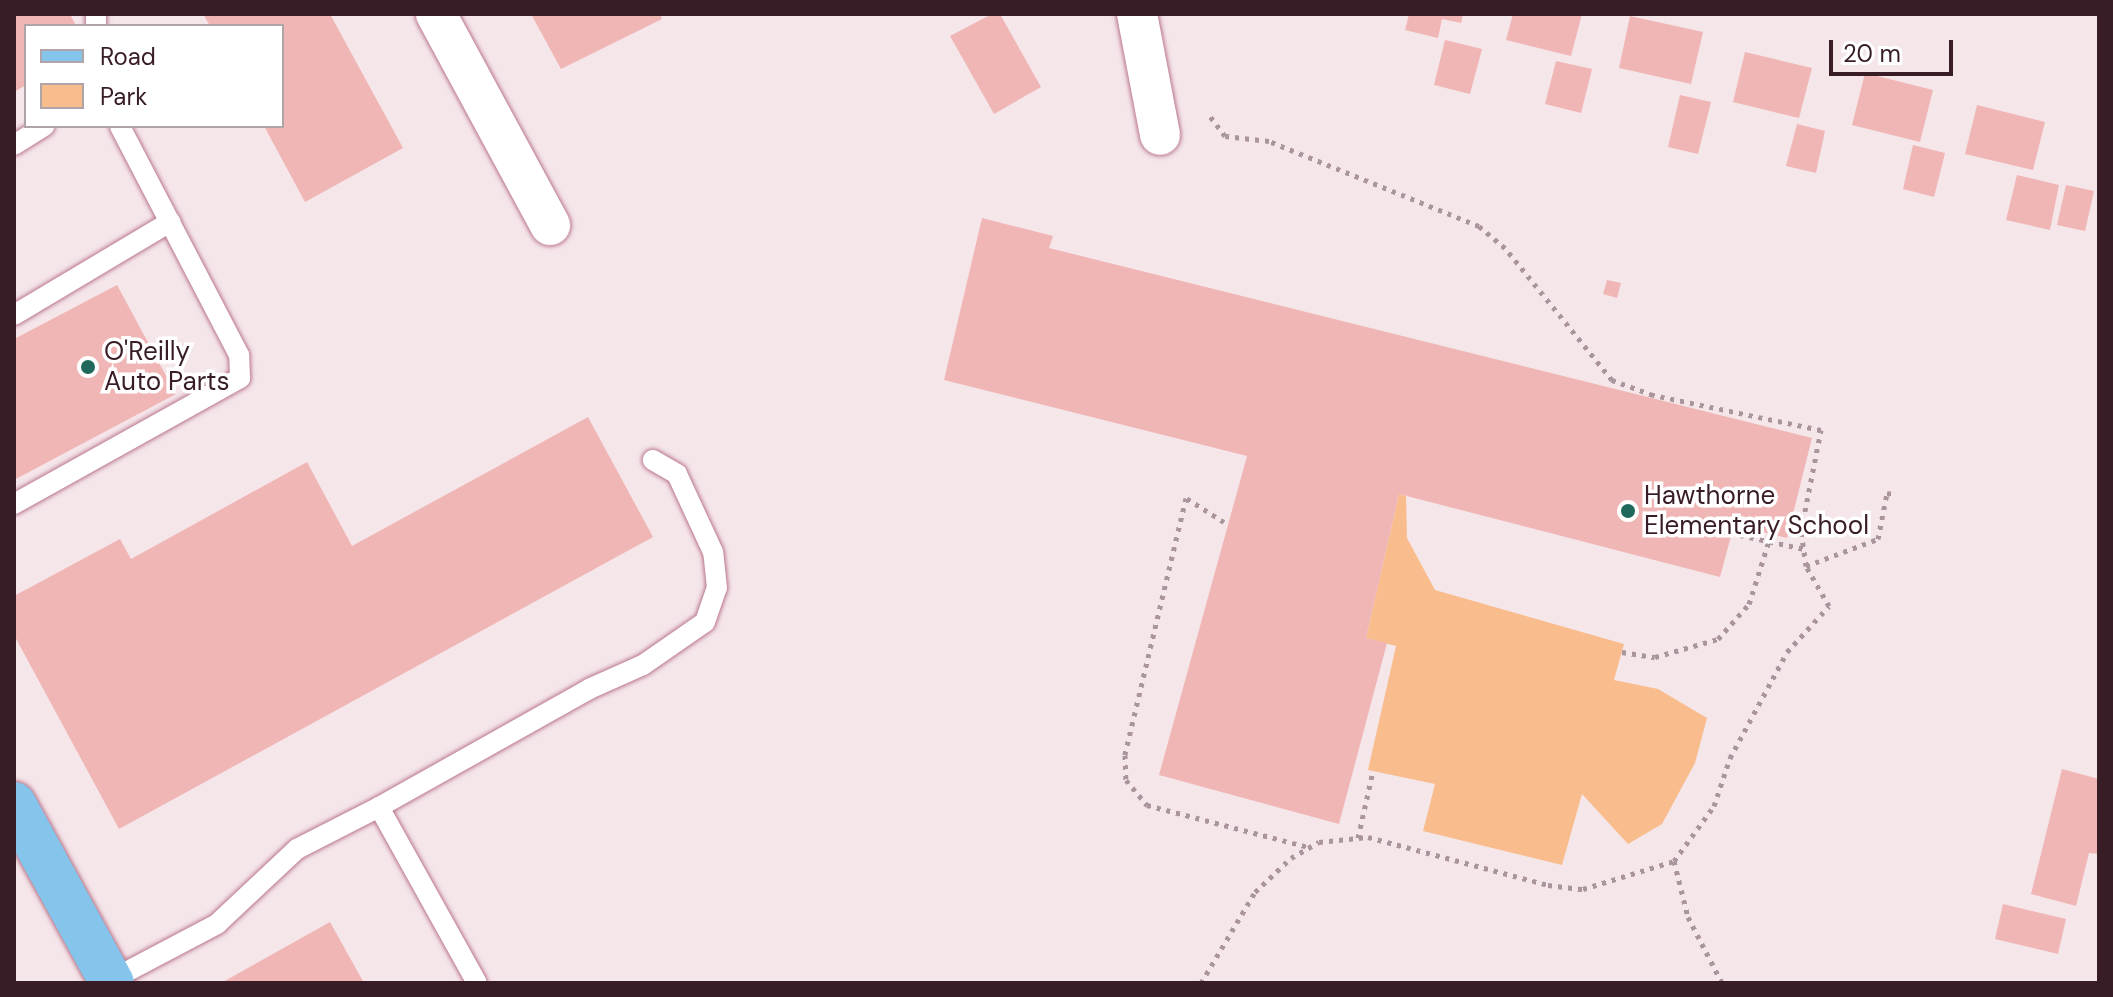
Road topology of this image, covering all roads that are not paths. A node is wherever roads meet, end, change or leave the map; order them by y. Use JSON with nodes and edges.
{"nodes":[{"id":1,"x":436,"y":14,"type":"edge"},
{"id":2,"x":1137,"y":14,"type":"edge"},
{"id":3,"x":42,"y":128,"type":"edge"},
{"id":4,"x":121,"y":128,"type":"edge"},
{"id":5,"x":1160,"y":135,"type":"dead end"},
{"id":6,"x":14,"y":145,"type":"edge"},
{"id":7,"x":170,"y":222,"type":"junction"},
{"id":8,"x":550,"y":225,"type":"dead end"},
{"id":9,"x":14,"y":315,"type":"edge"},
{"id":10,"x":653,"y":460,"type":"dead end"},
{"id":11,"x":14,"y":504,"type":"edge"},
{"id":12,"x":14,"y":804,"type":"edge"},
{"id":13,"x":379,"y":807,"type":"junction"},
{"id":14,"x":111,"y":982,"type":"edge"},
{"id":15,"x":477,"y":983,"type":"edge"}],
"edges":[{"from":1,"to":8,"type":"street"},
{"from":2,"to":5,"type":"street"},
{"from":3,"to":6,"type":"lane"},
{"from":4,"to":7,"type":"lane"},
{"from":7,"to":9,"type":"lane"},
{"from":7,"to":11,"type":"lane"},
{"from":10,"to":13,"type":"lane"},
{"from":12,"to":14,"type":"main road"},
{"from":13,"to":14,"type":"lane"},
{"from":13,"to":15,"type":"lane"}]}
